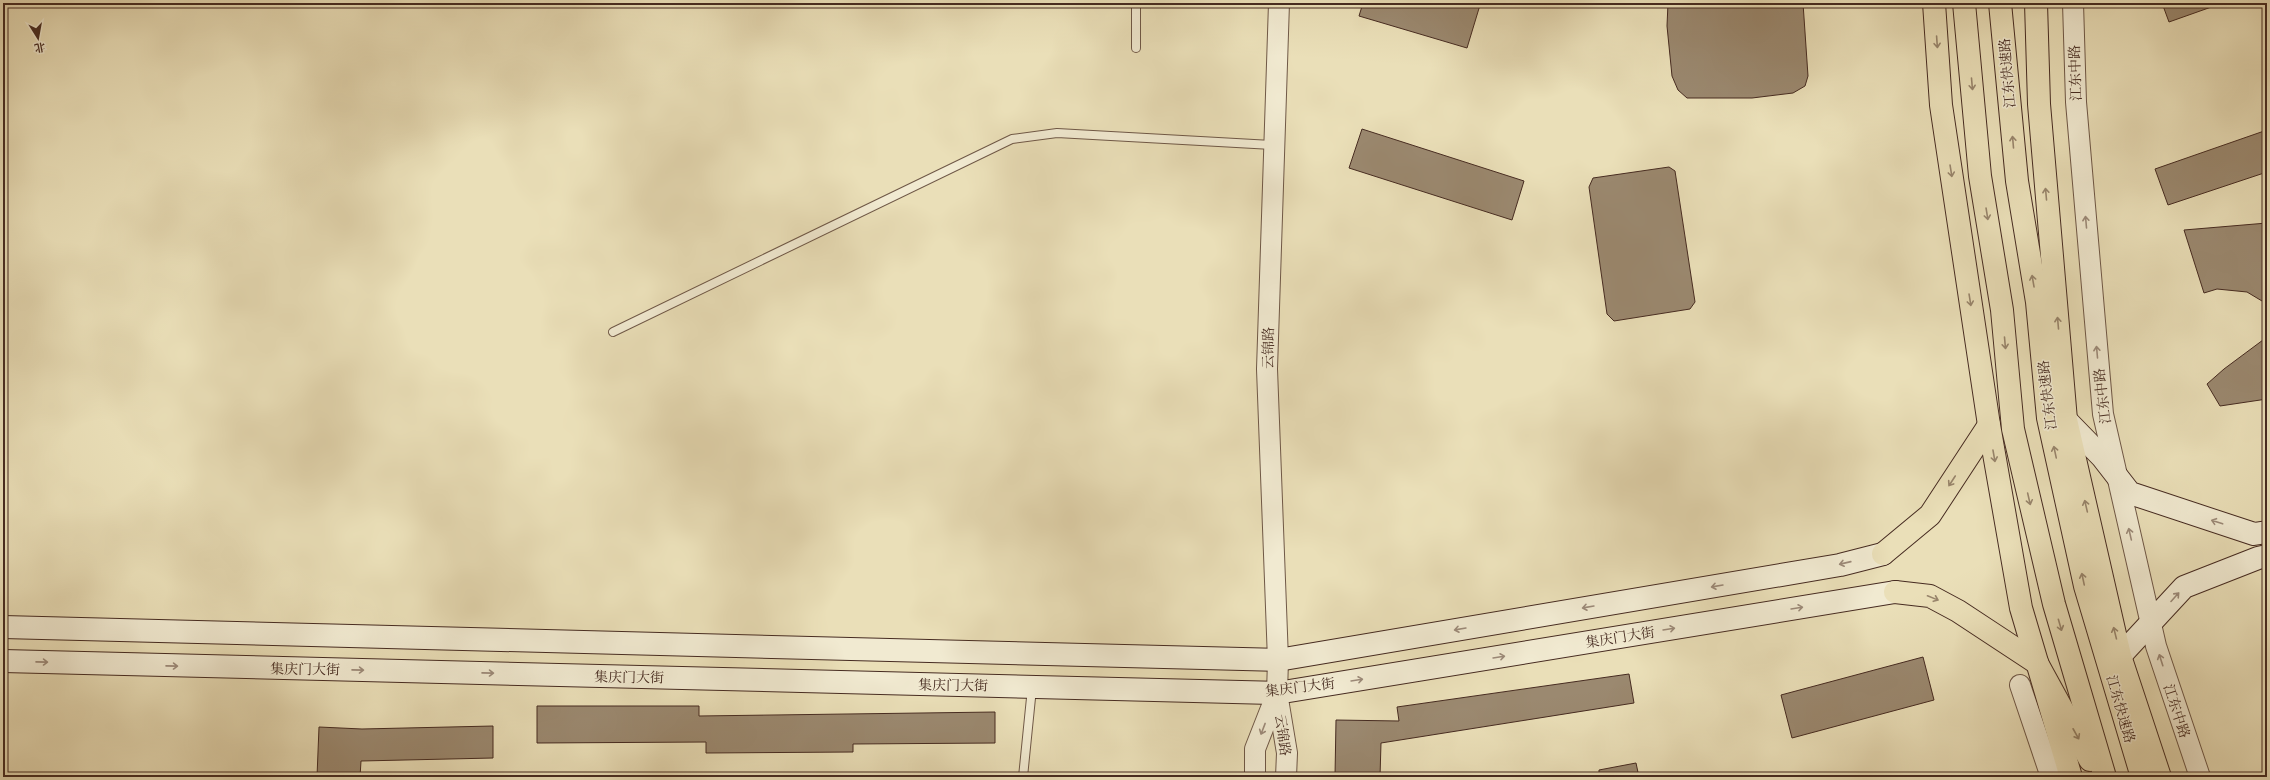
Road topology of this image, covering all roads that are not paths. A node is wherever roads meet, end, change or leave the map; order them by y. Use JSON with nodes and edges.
{"nodes":[{"id":1,"x":1136,"y":3,"type":"edge"},
{"id":2,"x":1279,"y":3,"type":"edge"},
{"id":3,"x":1934,"y":3,"type":"edge"},
{"id":4,"x":1964,"y":3,"type":"edge"},
{"id":5,"x":2000,"y":3,"type":"edge"},
{"id":6,"x":2036,"y":3,"type":"edge"},
{"id":7,"x":2073,"y":3,"type":"edge"},
{"id":8,"x":1136,"y":48,"type":"dead end"},
{"id":9,"x":1274,"y":146,"type":"junction"},
{"id":10,"x":613,"y":332,"type":"dead end"},
{"id":11,"x":2066,"y":420,"type":"junction"},
{"id":12,"x":1989,"y":425,"type":"junction"},
{"id":13,"x":2116,"y":476,"type":"junction"},
{"id":14,"x":2260,"y":533,"type":"edge"},
{"id":15,"x":2262,"y":557,"type":"edge"},
{"id":16,"x":2150,"y":624,"type":"junction"},
{"id":17,"x":3,"y":627,"type":"edge"},
{"id":18,"x":2120,"y":656,"type":"junction"},
{"id":19,"x":1278,"y":660,"type":"junction"},
{"id":20,"x":3,"y":661,"type":"edge"},
{"id":21,"x":2037,"y":663,"type":"junction"},
{"id":22,"x":2020,"y":685,"type":"dead end"},
{"id":23,"x":1032,"y":687,"type":"junction"},
{"id":24,"x":1277,"y":693,"type":"junction"},
{"id":25,"x":1023,"y":777,"type":"edge"},
{"id":26,"x":1255,"y":777,"type":"edge"},
{"id":27,"x":1286,"y":777,"type":"edge"},
{"id":28,"x":2051,"y":777,"type":"edge"},
{"id":29,"x":2071,"y":777,"type":"edge"},
{"id":30,"x":2099,"y":777,"type":"edge"},
{"id":31,"x":2105,"y":777,"type":"edge"},
{"id":32,"x":2143,"y":777,"type":"edge"},
{"id":33,"x":2160,"y":777,"type":"edge"},
{"id":34,"x":2200,"y":777,"type":"edge"}],
"edges":[{"from":1,"to":8,"type":"lane"},
{"from":2,"to":9,"type":"street","name":"云锦路"},
{"from":3,"to":12,"type":"main road","one_way":true},
{"from":4,"to":31,"type":"main road","one_way":true},
{"from":32,"to":5,"type":"main road","name":"江东快速路","one_way":true},
{"from":11,"to":6,"type":"main road","one_way":true},
{"from":13,"to":7,"type":"street","name":"江东中路","one_way":true},
{"from":9,"to":10,"type":"lane"},
{"from":9,"to":19,"type":"street","name":"云锦路"},
{"from":11,"to":13,"type":"main road"},
{"from":18,"to":11,"type":"main road","one_way":true},
{"from":12,"to":19,"type":"main road","one_way":true},
{"from":12,"to":21,"type":"main road","one_way":true},
{"from":14,"to":13,"type":"main road","one_way":true},
{"from":16,"to":13,"type":"street","name":"江东中路","one_way":true},
{"from":16,"to":15,"type":"main road","one_way":true},
{"from":16,"to":18,"type":"main road"},
{"from":34,"to":16,"type":"street","name":"江东中路","one_way":true},
{"from":17,"to":19,"type":"main road"},
{"from":18,"to":32,"type":"main road"},
{"from":18,"to":33,"type":"main road"},
{"from":19,"to":24,"type":"street","name":"云锦路"},
{"from":20,"to":23,"type":"main road","name":"集庆门大街","one_way":true},
{"from":24,"to":21,"type":"main road","name":"集庆门大街","one_way":true},
{"from":21,"to":29,"type":"main road"},
{"from":21,"to":30,"type":"main road","one_way":true},
{"from":22,"to":28,"type":"street"},
{"from":23,"to":24,"type":"main road","name":"集庆门大街"},
{"from":23,"to":25,"type":"lane"},
{"from":24,"to":26,"type":"street","name":"云锦路","one_way":true},
{"from":24,"to":27,"type":"street","name":"云锦路"}]}
